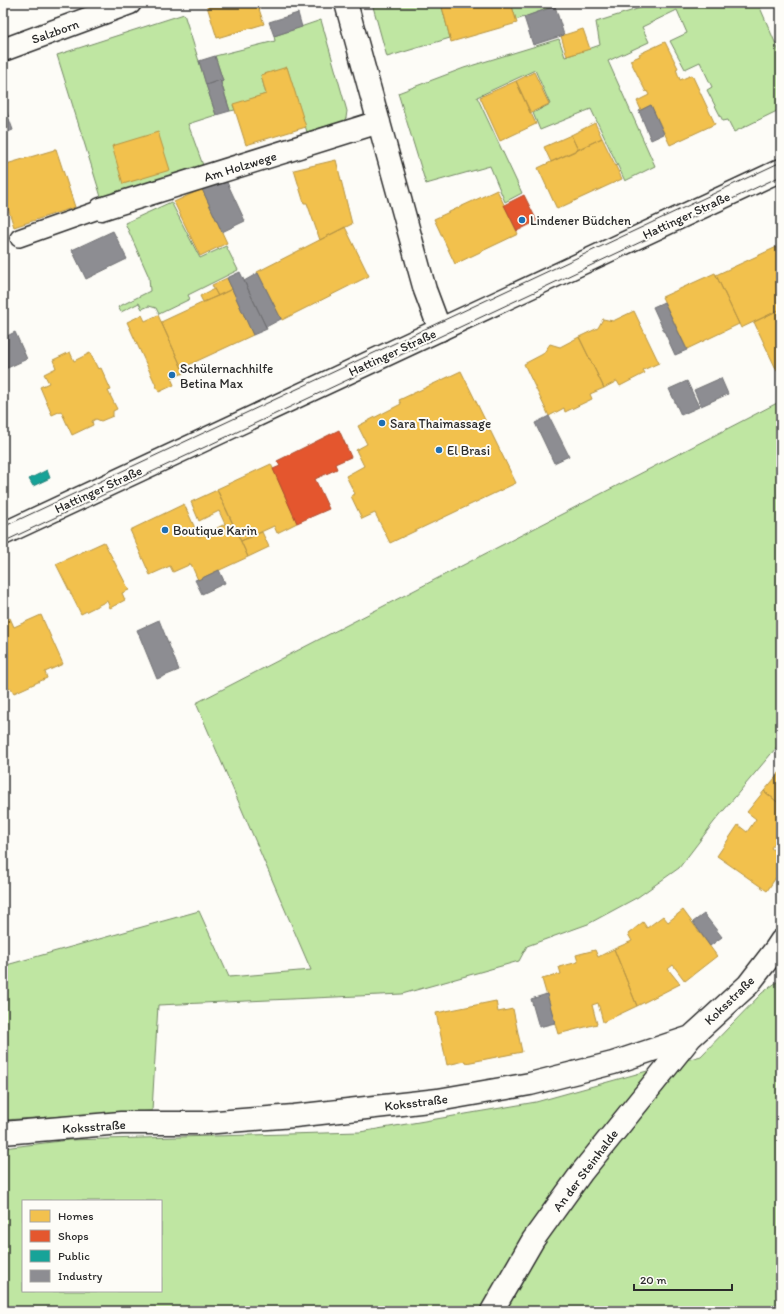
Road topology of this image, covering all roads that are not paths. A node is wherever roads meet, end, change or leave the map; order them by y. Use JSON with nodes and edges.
{"nodes":[{"id":1,"x":130,"y":3,"type":"edge"},
{"id":2,"x":346,"y":3,"type":"edge"},
{"id":3,"x":3,"y":50,"type":"edge"},
{"id":4,"x":379,"y":122,"type":"junction"},
{"id":5,"x":781,"y":170,"type":"edge"},
{"id":6,"x":101,"y":209,"type":"joint"},
{"id":7,"x":19,"y":238,"type":"dead end"},
{"id":8,"x":440,"y":330,"type":"junction"},
{"id":9,"x":3,"y":534,"type":"edge"},
{"id":10,"x":781,"y":941,"type":"edge"},
{"id":11,"x":691,"y":1037,"type":"junction"},
{"id":12,"x":3,"y":1133,"type":"edge"},
{"id":13,"x":492,"y":1311,"type":"edge"}],
"edges":[{"from":1,"to":3,"type":"street","name":"Salzborn"},
{"from":2,"to":4,"type":"street"},
{"from":4,"to":6,"type":"street","name":"Am Holzwege"},
{"from":4,"to":8,"type":"street"},
{"from":5,"to":8,"type":"street","name":"Hattinger Straße"},
{"from":6,"to":7,"type":"lane"},
{"from":8,"to":9,"type":"street","name":"Hattinger Straße"},
{"from":10,"to":11,"type":"street","name":"Koksstraße"},
{"from":11,"to":12,"type":"street","name":"Koksstraße"},
{"from":11,"to":13,"type":"street","name":"An der Steinhalde"}]}
